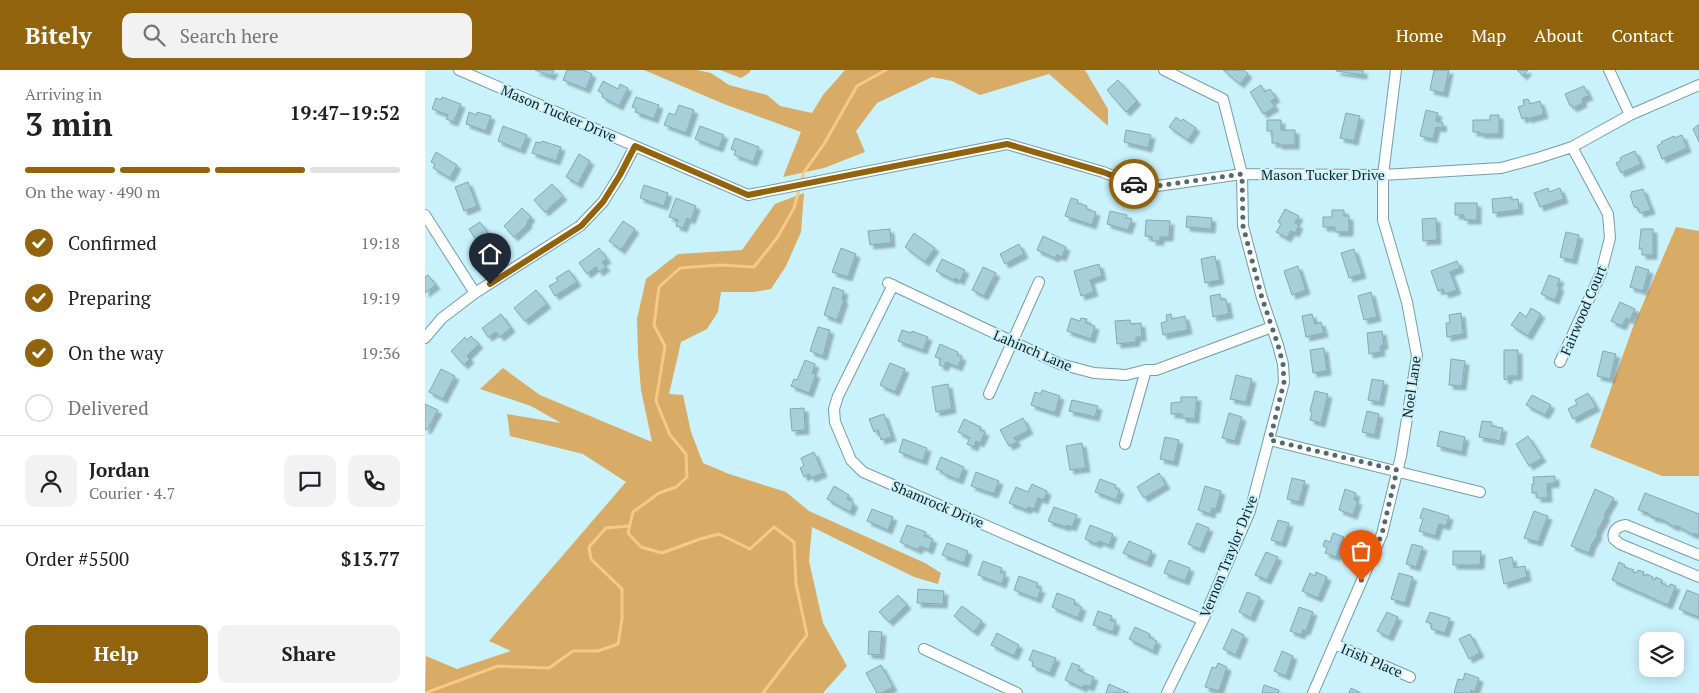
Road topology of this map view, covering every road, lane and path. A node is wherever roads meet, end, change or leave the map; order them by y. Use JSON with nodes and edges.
{"nodes":[{"id":1,"x":459,"y":70,"type":"edge"},
{"id":2,"x":1164,"y":70,"type":"edge"},
{"id":3,"x":1396,"y":70,"type":"edge"},
{"id":4,"x":1609,"y":70,"type":"edge"},
{"id":5,"x":1699,"y":85,"type":"edge"},
{"id":6,"x":1630,"y":115,"type":"junction"},
{"id":7,"x":635,"y":146,"type":"junction"},
{"id":8,"x":1572,"y":147,"type":"junction"},
{"id":9,"x":1242,"y":174,"type":"junction"},
{"id":10,"x":1383,"y":175,"type":"junction"},
{"id":11,"x":425,"y":215,"type":"edge"},
{"id":12,"x":1039,"y":282,"type":"dead end"},
{"id":13,"x":890,"y":284,"type":"joint"},
{"id":14,"x":475,"y":293,"type":"junction"},
{"id":15,"x":1272,"y":327,"type":"junction"},
{"id":16,"x":425,"y":338,"type":"edge"},
{"id":17,"x":1011,"y":341,"type":"junction"},
{"id":18,"x":1560,"y":362,"type":"dead end"},
{"id":19,"x":1145,"y":370,"type":"junction"},
{"id":20,"x":989,"y":394,"type":"dead end"},
{"id":21,"x":1270,"y":440,"type":"junction"},
{"id":22,"x":1125,"y":444,"type":"dead end"},
{"id":23,"x":1397,"y":470,"type":"junction"},
{"id":24,"x":1480,"y":492,"type":"dead end"},
{"id":25,"x":1699,"y":555,"type":"edge"},
{"id":26,"x":1699,"y":577,"type":"edge"},
{"id":27,"x":1203,"y":620,"type":"junction"},
{"id":28,"x":1334,"y":644,"type":"junction"},
{"id":29,"x":924,"y":649,"type":"dead end"},
{"id":30,"x":1410,"y":677,"type":"dead end"},
{"id":31,"x":1017,"y":693,"type":"edge"},
{"id":32,"x":1167,"y":693,"type":"edge"},
{"id":33,"x":1313,"y":693,"type":"edge"}],
"edges":[{"from":1,"to":7,"type":"street","name":"Mason Tucker Drive"},
{"from":2,"to":9,"type":"street","name":"Vernon Traylor Drive"},
{"from":3,"to":10,"type":"street","name":"Noel Lane"},
{"from":4,"to":6,"type":"street"},
{"from":5,"to":6,"type":"street","name":"Mason Tucker Drive"},
{"from":6,"to":8,"type":"street","name":"Mason Tucker Drive"},
{"from":7,"to":9,"type":"street","name":"Mason Tucker Drive"},
{"from":7,"to":14,"type":"street"},
{"from":8,"to":10,"type":"street","name":"Mason Tucker Drive"},
{"from":8,"to":18,"type":"street","name":"Fairwood Court"},
{"from":9,"to":10,"type":"street","name":"Mason Tucker Drive"},
{"from":9,"to":15,"type":"street","name":"Vernon Traylor Drive"},
{"from":10,"to":23,"type":"street","name":"Noel Lane"},
{"from":11,"to":14,"type":"street"},
{"from":12,"to":17,"type":"street"},
{"from":13,"to":17,"type":"street","name":"Lahinch Lane"},
{"from":13,"to":27,"type":"street","name":"Shamrock Drive"},
{"from":14,"to":16,"type":"street"},
{"from":15,"to":19,"type":"street","name":"Lahinch Lane"},
{"from":15,"to":21,"type":"street","name":"Vernon Traylor Drive"},
{"from":17,"to":19,"type":"street","name":"Lahinch Lane"},
{"from":17,"to":20,"type":"street"},
{"from":19,"to":22,"type":"street"},
{"from":21,"to":23,"type":"street"},
{"from":21,"to":27,"type":"street","name":"Vernon Traylor Drive"},
{"from":23,"to":24,"type":"street"},
{"from":23,"to":28,"type":"street","name":"Noel Lane"},
{"from":25,"to":26,"type":"street"},
{"from":27,"to":32,"type":"street","name":"Vernon Traylor Drive"},
{"from":28,"to":30,"type":"street","name":"Irish Place"},
{"from":28,"to":33,"type":"street","name":"Noel Lane"},
{"from":29,"to":31,"type":"street"}]}
